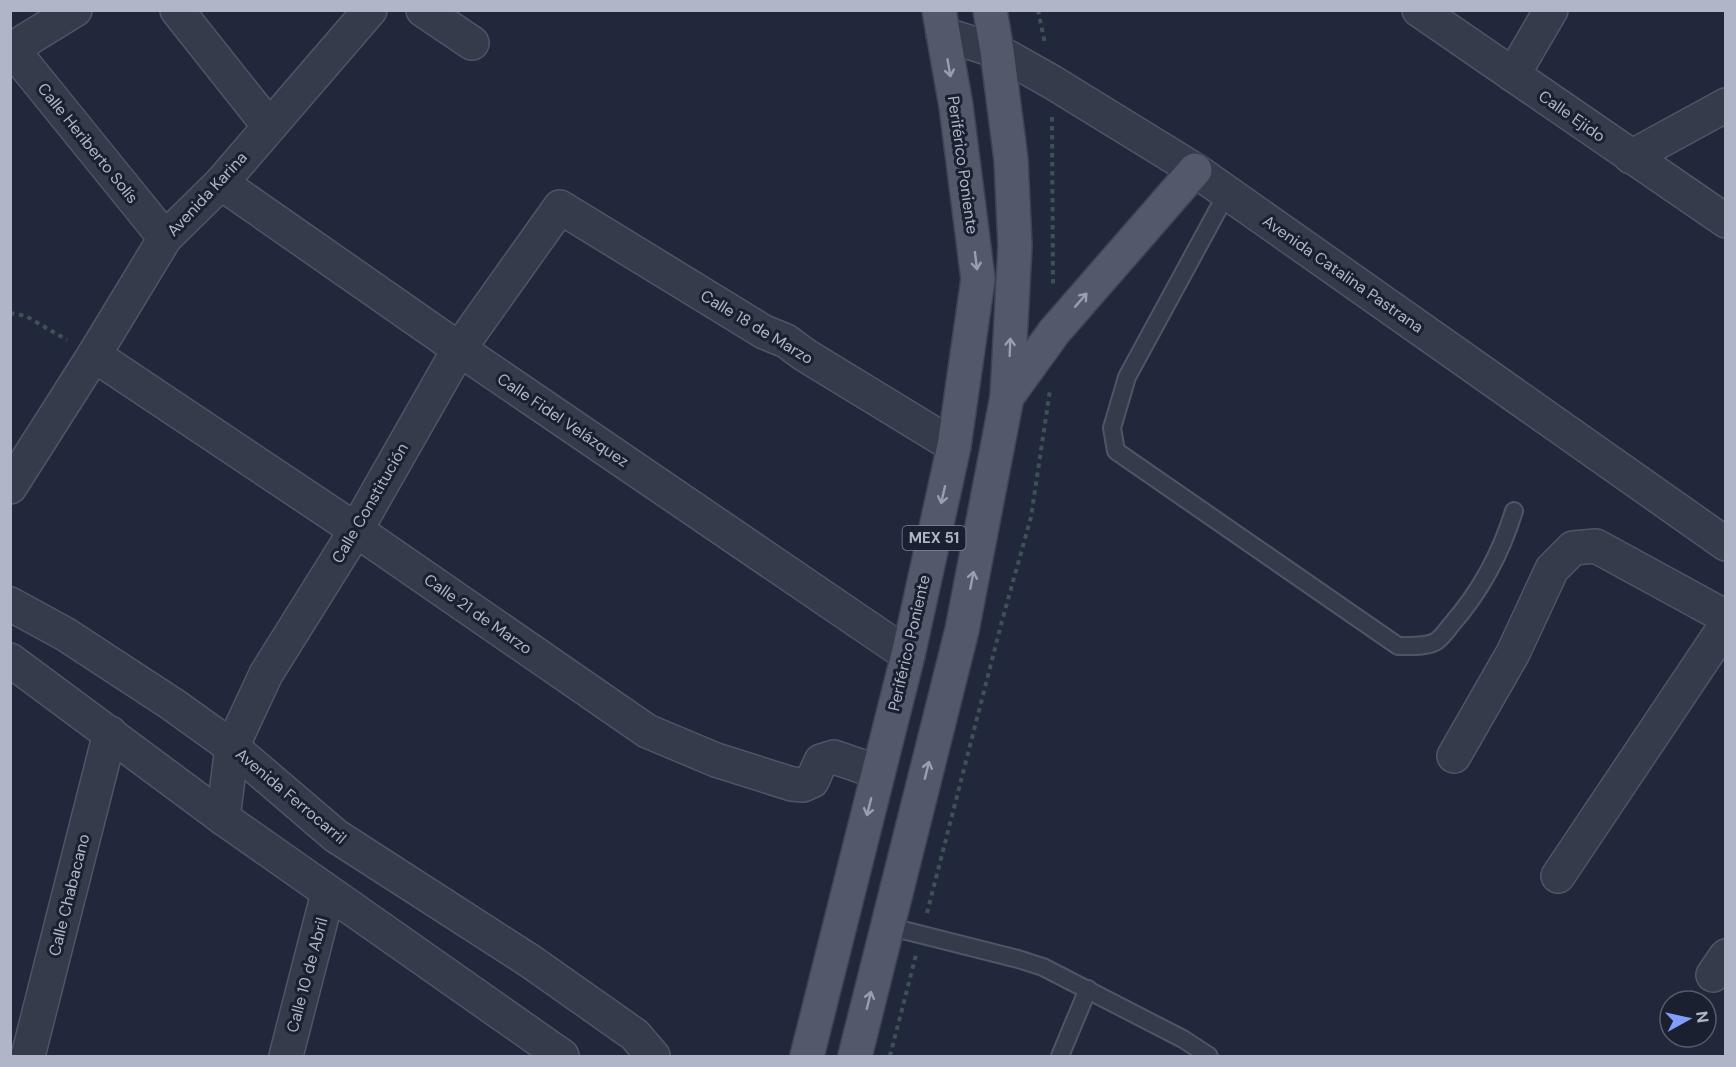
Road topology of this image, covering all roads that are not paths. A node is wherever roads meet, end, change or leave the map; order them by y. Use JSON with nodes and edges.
{"nodes":[{"id":1,"x":75,"y":10,"type":"edge"},
{"id":2,"x":177,"y":10,"type":"edge"},
{"id":3,"x":370,"y":10,"type":"edge"},
{"id":4,"x":423,"y":10,"type":"edge"},
{"id":5,"x":990,"y":10,"type":"edge"},
{"id":6,"x":1419,"y":10,"type":"edge"},
{"id":7,"x":1551,"y":10,"type":"edge"},
{"id":8,"x":941,"y":22,"type":"edge"},
{"id":9,"x":472,"y":43,"type":"dead end"},
{"id":10,"x":11,"y":50,"type":"edge"},
{"id":11,"x":997,"y":51,"type":"junction"},
{"id":12,"x":1513,"y":75,"type":"junction"},
{"id":13,"x":1725,"y":105,"type":"edge"},
{"id":14,"x":268,"y":126,"type":"junction"},
{"id":15,"x":1632,"y":157,"type":"junction"},
{"id":16,"x":1195,"y":170,"type":"junction"},
{"id":17,"x":221,"y":183,"type":"junction"},
{"id":18,"x":1227,"y":193,"type":"junction"},
{"id":19,"x":560,"y":207,"type":"joint"},
{"id":20,"x":1725,"y":221,"type":"edge"},
{"id":21,"x":165,"y":238,"type":"junction"},
{"id":22,"x":459,"y":349,"type":"junction"},
{"id":23,"x":94,"y":355,"type":"junction"},
{"id":24,"x":1007,"y":397,"type":"junction"},
{"id":25,"x":954,"y":446,"type":"junction"},
{"id":26,"x":10,"y":487,"type":"edge"},
{"id":27,"x":1514,"y":511,"type":"dead end"},
{"id":28,"x":356,"y":530,"type":"junction"},
{"id":29,"x":1725,"y":544,"type":"edge"},
{"id":30,"x":10,"y":604,"type":"edge"},
{"id":31,"x":1725,"y":617,"type":"edge"},
{"id":32,"x":1725,"y":624,"type":"edge"},
{"id":33,"x":10,"y":643,"type":"edge"},
{"id":34,"x":908,"y":655,"type":"junction"},
{"id":35,"x":22,"y":669,"type":"edge"},
{"id":36,"x":110,"y":733,"type":"junction"},
{"id":37,"x":232,"y":747,"type":"junction"},
{"id":38,"x":1454,"y":756,"type":"dead end"},
{"id":39,"x":878,"y":772,"type":"junction"},
{"id":40,"x":223,"y":818,"type":"junction"},
{"id":41,"x":1558,"y":876,"type":"dead end"},
{"id":42,"x":328,"y":893,"type":"junction"},
{"id":43,"x":888,"y":926,"type":"junction"},
{"id":44,"x":1088,"y":989,"type":"junction"},
{"id":45,"x":27,"y":1056,"type":"edge"},
{"id":46,"x":286,"y":1056,"type":"edge"},
{"id":47,"x":562,"y":1056,"type":"edge"},
{"id":48,"x":653,"y":1056,"type":"edge"},
{"id":49,"x":807,"y":1056,"type":"edge"},
{"id":50,"x":855,"y":1056,"type":"edge"},
{"id":51,"x":1060,"y":1056,"type":"edge"},
{"id":52,"x":1209,"y":1056,"type":"edge"}],
"edges":[{"from":1,"to":10,"type":"street"},
{"from":2,"to":14,"type":"street"},
{"from":3,"to":14,"type":"street","name":"Avenida Karina"},
{"from":4,"to":9,"type":"street"},
{"from":5,"to":11,"type":"main road","number":"MEX 51"},
{"from":6,"to":12,"type":"street","name":"Calle Ejido"},
{"from":7,"to":12,"type":"street"},
{"from":8,"to":11,"type":"street","name":"Avenida Catalina Pastrana"},
{"from":8,"to":25,"type":"main road","name":"Periférico Poniente","number":"MEX 51","one_way":true},
{"from":10,"to":21,"type":"street","name":"Calle Heriberto Solís"},
{"from":11,"to":16,"type":"street","name":"Avenida Catalina Pastrana"},
{"from":24,"to":11,"type":"main road","number":"MEX 51","one_way":true},
{"from":12,"to":15,"type":"street","name":"Calle Ejido"},
{"from":13,"to":15,"type":"street"},
{"from":14,"to":17,"type":"street","name":"Avenida Karina"},
{"from":15,"to":20,"type":"street","name":"Calle Ejido"},
{"from":16,"to":18,"type":"street","name":"Avenida Catalina Pastrana"},
{"from":24,"to":16,"type":"main road","one_way":true},
{"from":17,"to":21,"type":"street","name":"Avenida Karina"},
{"from":17,"to":22,"type":"street","name":"Calle Fidel Velázquez"},
{"from":18,"to":27,"type":"lane"},
{"from":18,"to":29,"type":"street","name":"Avenida Catalina Pastrana"},
{"from":19,"to":22,"type":"street","name":"Calle Constitución"},
{"from":19,"to":25,"type":"street","name":"Calle 18 de Marzo"},
{"from":21,"to":23,"type":"street","name":"Avenida Karina"},
{"from":22,"to":28,"type":"street","name":"Calle Constitución"},
{"from":22,"to":34,"type":"street","name":"Calle Fidel Velázquez"},
{"from":23,"to":26,"type":"street","name":"Avenida Karina"},
{"from":23,"to":28,"type":"street","name":"Calle 21 de Marzo"},
{"from":43,"to":24,"type":"main road","number":"MEX 51","one_way":true},
{"from":25,"to":34,"type":"main road","name":"Periférico Poniente","number":"MEX 51","one_way":true},
{"from":28,"to":37,"type":"street","name":"Calle Constitución"},
{"from":28,"to":39,"type":"street","name":"Calle 21 de Marzo"},
{"from":30,"to":37,"type":"street","name":"Avenida Ferrocarril"},
{"from":31,"to":38,"type":"street"},
{"from":32,"to":41,"type":"street"},
{"from":33,"to":35,"type":"street"},
{"from":34,"to":39,"type":"main road","name":"Periférico Poniente","number":"MEX 51"},
{"from":35,"to":36,"type":"street"},
{"from":36,"to":40,"type":"street"},
{"from":36,"to":45,"type":"street","name":"Calle Chabacano"},
{"from":37,"to":40,"type":"street","name":"Calle Constitución"},
{"from":37,"to":48,"type":"street","name":"Avenida Ferrocarril"},
{"from":39,"to":49,"type":"main road","name":"Periférico Poniente","number":"MEX 51","one_way":true},
{"from":40,"to":42,"type":"street"},
{"from":42,"to":46,"type":"street","name":"Calle 10 de Abril"},
{"from":42,"to":47,"type":"street"},
{"from":43,"to":44,"type":"lane"},
{"from":50,"to":43,"type":"main road","number":"MEX 51","one_way":true},
{"from":44,"to":51,"type":"lane"},
{"from":44,"to":52,"type":"lane"}]}
